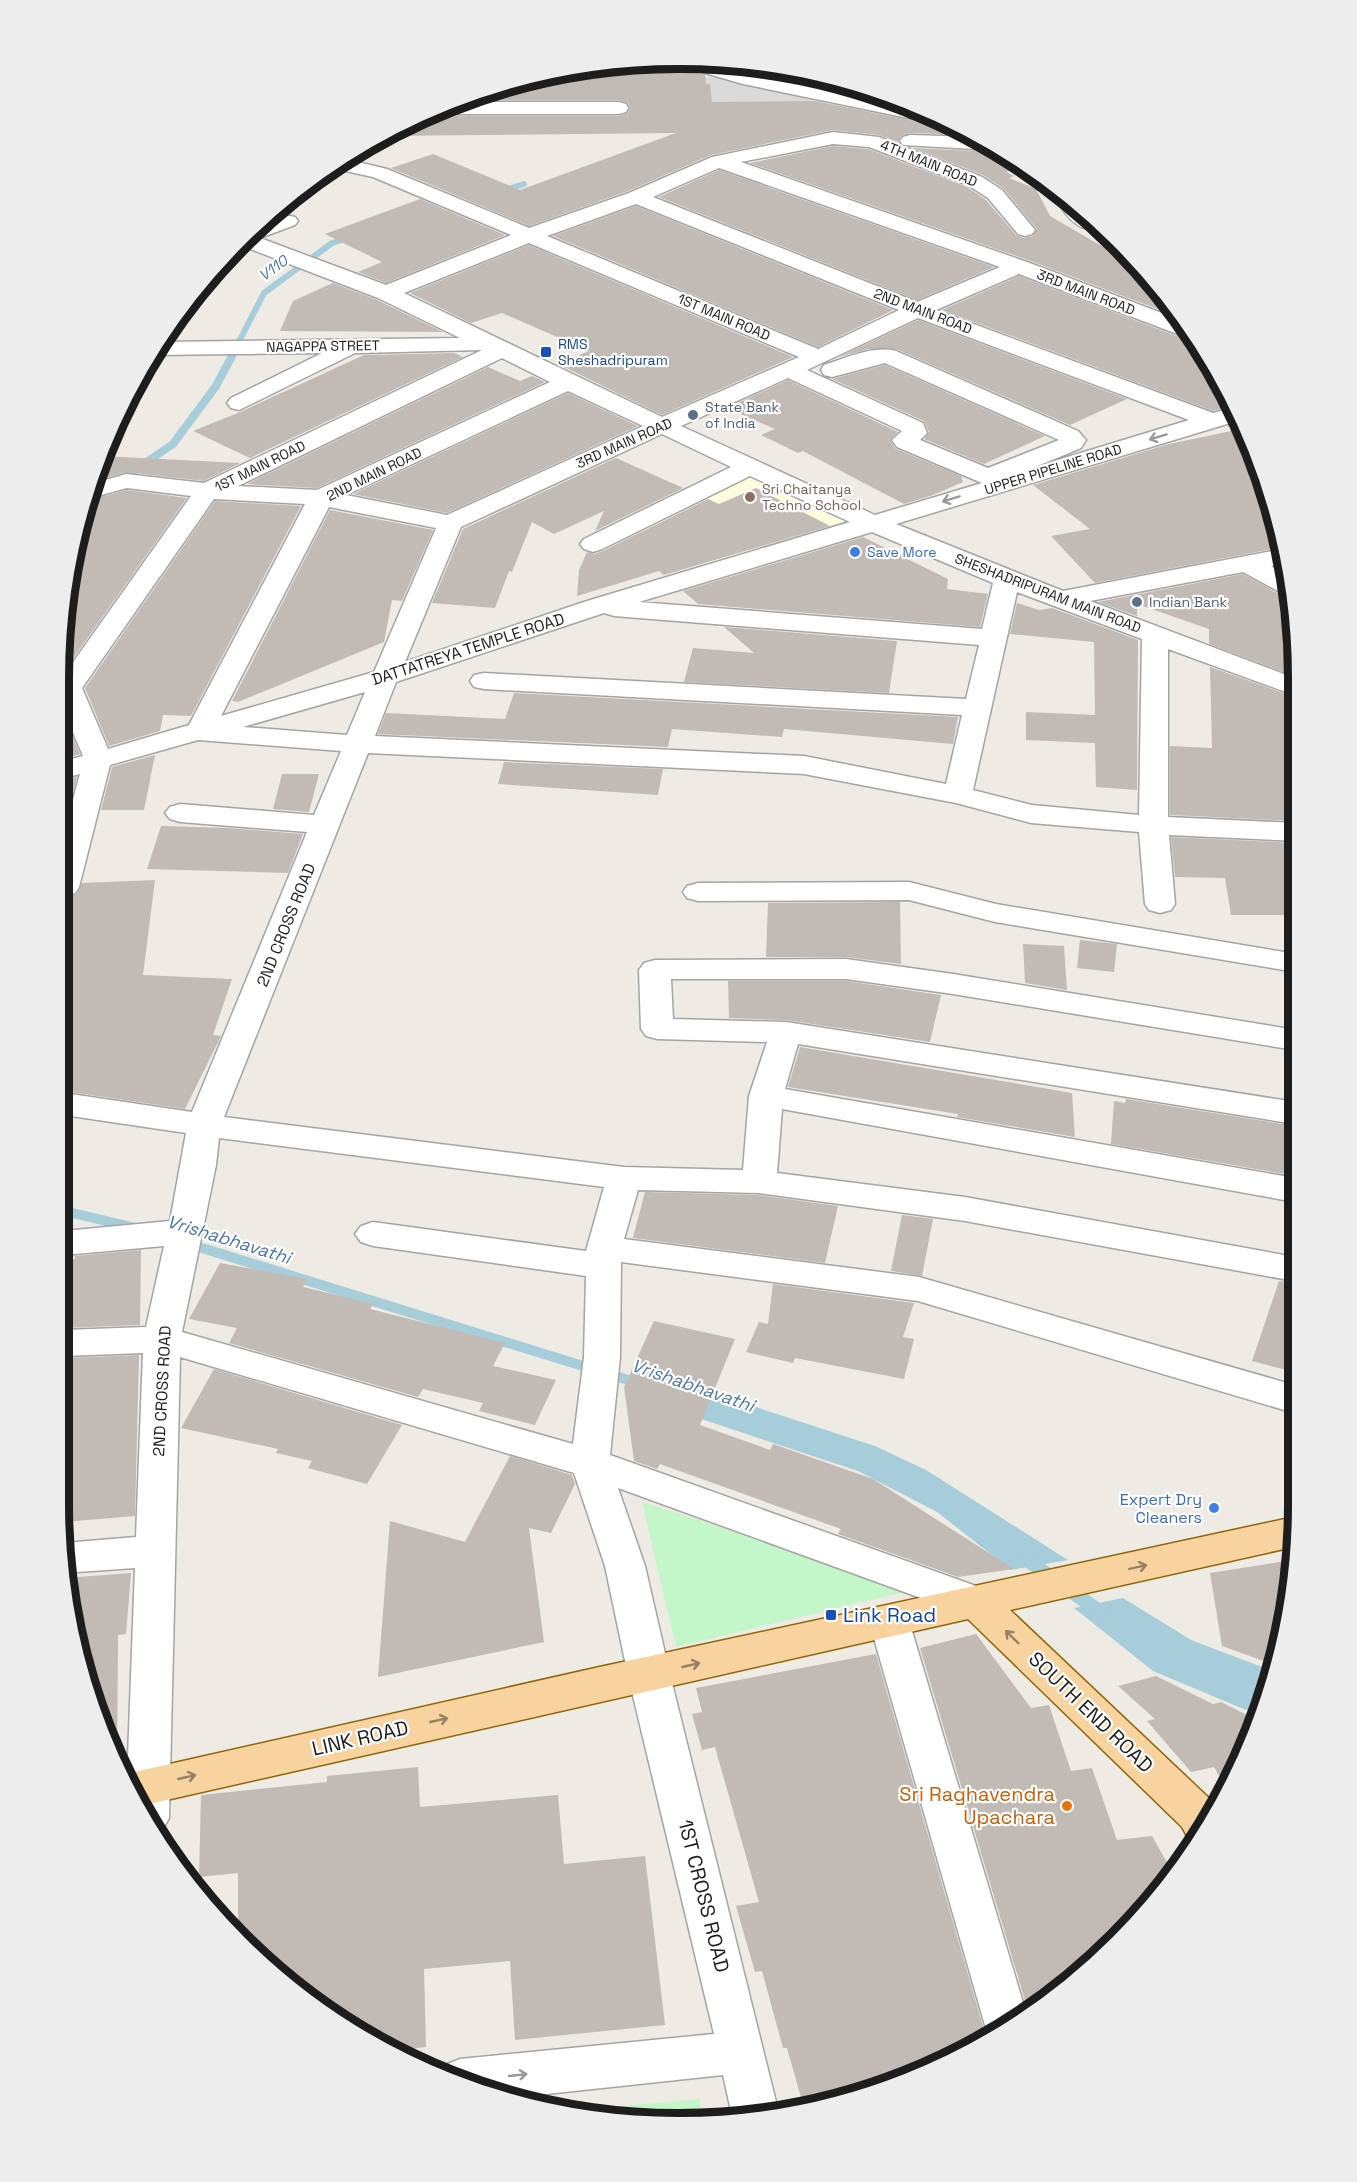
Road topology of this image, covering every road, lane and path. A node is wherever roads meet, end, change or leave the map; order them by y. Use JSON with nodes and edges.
{"nodes":[{"id":1,"x":712,"y":70,"type":"edge"},
{"id":2,"x":805,"y":83,"type":"edge"},
{"id":3,"x":795,"y":90,"type":"junction"},
{"id":4,"x":727,"y":93,"type":"dead end"},
{"id":5,"x":464,"y":108,"type":"edge"},
{"id":6,"x":619,"y":108,"type":"dead end"},
{"id":7,"x":901,"y":111,"type":"edge"},
{"id":8,"x":873,"y":141,"type":"junction"},
{"id":9,"x":895,"y":141,"type":"junction"},
{"id":10,"x":966,"y":142,"type":"edge"},
{"id":11,"x":932,"y":155,"type":"dead end"},
{"id":12,"x":719,"y":161,"type":"junction"},
{"id":13,"x":350,"y":166,"type":"edge"},
{"id":14,"x":636,"y":197,"type":"junction"},
{"id":15,"x":1025,"y":230,"type":"dead end"},
{"id":16,"x":530,"y":235,"type":"junction"},
{"id":17,"x":254,"y":243,"type":"edge"},
{"id":18,"x":1019,"y":267,"type":"junction"},
{"id":19,"x":386,"y":293,"type":"junction"},
{"id":20,"x":917,"y":310,"type":"junction"},
{"id":21,"x":1175,"y":325,"type":"edge"},
{"id":22,"x":356,"y":345,"type":"junction"},
{"id":23,"x":494,"y":347,"type":"junction"},
{"id":24,"x":167,"y":349,"type":"edge"},
{"id":25,"x":818,"y":357,"type":"junction"},
{"id":26,"x":798,"y":374,"type":"junction"},
{"id":27,"x":568,"y":382,"type":"junction"},
{"id":28,"x":239,"y":403,"type":"dead end"},
{"id":29,"x":1223,"y":418,"type":"edge"},
{"id":30,"x":661,"y":426,"type":"junction"},
{"id":31,"x":749,"y":467,"type":"junction"},
{"id":32,"x":99,"y":489,"type":"edge"},
{"id":33,"x":207,"y":491,"type":"junction"},
{"id":34,"x":321,"y":498,"type":"junction"},
{"id":35,"x":450,"y":523,"type":"junction"},
{"id":36,"x":872,"y":523,"type":"junction"},
{"id":37,"x":593,"y":544,"type":"dead end"},
{"id":38,"x":1275,"y":558,"type":"edge"},
{"id":39,"x":1246,"y":563,"type":"junction"},
{"id":40,"x":1007,"y":579,"type":"junction"},
{"id":41,"x":1280,"y":582,"type":"edge"},
{"id":42,"x":1061,"y":599,"type":"junction"},
{"id":43,"x":596,"y":607,"type":"junction"},
{"id":44,"x":1155,"y":635,"type":"junction"},
{"id":45,"x":995,"y":638,"type":"junction"},
{"id":46,"x":383,"y":678,"type":"junction"},
{"id":47,"x":484,"y":681,"type":"dead end"},
{"id":48,"x":69,"y":684,"type":"edge"},
{"id":49,"x":1288,"y":685,"type":"edge"},
{"id":50,"x":69,"y":695,"type":"edge"},
{"id":51,"x":978,"y":708,"type":"junction"},
{"id":52,"x":199,"y":732,"type":"junction"},
{"id":53,"x":359,"y":744,"type":"junction"},
{"id":54,"x":98,"y":759,"type":"junction"},
{"id":55,"x":69,"y":768,"type":"edge"},
{"id":56,"x":958,"y":795,"type":"junction"},
{"id":57,"x":180,"y":813,"type":"dead end"},
{"id":58,"x":326,"y":825,"type":"junction"},
{"id":59,"x":1153,"y":825,"type":"junction"},
{"id":60,"x":1288,"y":832,"type":"edge"},
{"id":61,"x":69,"y":868,"type":"edge"},
{"id":62,"x":698,"y":892,"type":"dead end"},
{"id":63,"x":1160,"y":904,"type":"dead end"},
{"id":64,"x":1288,"y":962,"type":"edge"},
{"id":65,"x":786,"y":1032,"type":"junction"},
{"id":66,"x":1288,"y":1039,"type":"edge"},
{"id":67,"x":766,"y":1096,"type":"junction"},
{"id":68,"x":69,"y":1105,"type":"edge"},
{"id":69,"x":1288,"y":1112,"type":"edge"},
{"id":70,"x":204,"y":1125,"type":"junction"},
{"id":71,"x":624,"y":1178,"type":"junction"},
{"id":72,"x":759,"y":1182,"type":"junction"},
{"id":73,"x":1288,"y":1189,"type":"edge"},
{"id":74,"x":183,"y":1232,"type":"junction"},
{"id":75,"x":372,"y":1234,"type":"dead end"},
{"id":76,"x":69,"y":1243,"type":"edge"},
{"id":77,"x":604,"y":1257,"type":"junction"},
{"id":78,"x":1288,"y":1268,"type":"edge"},
{"id":79,"x":162,"y":1339,"type":"junction"},
{"id":80,"x":69,"y":1343,"type":"edge"},
{"id":81,"x":1288,"y":1397,"type":"edge"},
{"id":82,"x":590,"y":1463,"type":"junction"},
{"id":83,"x":1287,"y":1533,"type":"edge"},
{"id":84,"x":155,"y":1551,"type":"junction"},
{"id":85,"x":71,"y":1557,"type":"edge"},
{"id":86,"x":976,"y":1602,"type":"junction"},
{"id":87,"x":889,"y":1621,"type":"junction"},
{"id":88,"x":649,"y":1675,"type":"junction"},
{"id":89,"x":142,"y":1792,"type":"edge"},
{"id":90,"x":145,"y":1797,"type":"edge"},
{"id":91,"x":1200,"y":1818,"type":"edge"},
{"id":92,"x":1004,"y":2018,"type":"edge"},
{"id":93,"x":742,"y":2052,"type":"junction"},
{"id":94,"x":478,"y":2079,"type":"edge"},
{"id":95,"x":754,"y":2108,"type":"edge"}],
"edges":[{"from":1,"to":3,"type":"street"},
{"from":2,"to":3,"type":"street"},
{"from":3,"to":4,"type":"street"},
{"from":3,"to":7,"type":"street"},
{"from":5,"to":6,"type":"street"},
{"from":8,"to":9,"type":"street"},
{"from":8,"to":12,"type":"street","name":"4TH MAIN ROAD"},
{"from":8,"to":15,"type":"street","name":"4TH MAIN ROAD"},
{"from":9,"to":10,"type":"street"},
{"from":9,"to":11,"type":"street"},
{"from":12,"to":14,"type":"street","name":"4TH MAIN ROAD"},
{"from":12,"to":18,"type":"street","name":"3RD MAIN ROAD"},
{"from":13,"to":16,"type":"street","name":"1ST MAIN ROAD"},
{"from":14,"to":16,"type":"street","name":"4TH MAIN ROAD"},
{"from":14,"to":20,"type":"street","name":"2ND MAIN ROAD"},
{"from":16,"to":19,"type":"street","name":"4TH MAIN ROAD"},
{"from":16,"to":25,"type":"street","name":"1ST MAIN ROAD"},
{"from":17,"to":19,"type":"street","name":"SHESHADRIPURAM MAIN ROAD"},
{"from":18,"to":20,"type":"street","name":"3RD MAIN ROAD"},
{"from":18,"to":21,"type":"street","name":"3RD MAIN ROAD"},
{"from":19,"to":23,"type":"street","name":"SHESHADRIPURAM MAIN ROAD"},
{"from":20,"to":25,"type":"street","name":"3RD MAIN ROAD"},
{"from":20,"to":29,"type":"street","name":"2ND MAIN ROAD"},
{"from":22,"to":23,"type":"street","name":"NAGAPPA STREET"},
{"from":22,"to":24,"type":"street","name":"NAGAPPA STREET"},
{"from":22,"to":28,"type":"street"},
{"from":23,"to":27,"type":"street","name":"SHESHADRIPURAM MAIN ROAD"},
{"from":23,"to":33,"type":"street","name":"1ST MAIN ROAD"},
{"from":25,"to":26,"type":"street","name":"3RD MAIN ROAD"},
{"from":26,"to":26,"type":"street"},
{"from":26,"to":30,"type":"street","name":"3RD MAIN ROAD"},
{"from":27,"to":30,"type":"street","name":"SHESHADRIPURAM MAIN ROAD"},
{"from":27,"to":34,"type":"street","name":"2ND MAIN ROAD"},
{"from":29,"to":36,"type":"street","name":"UPPER PIPELINE ROAD","one_way":true},
{"from":30,"to":31,"type":"street","name":"SHESHADRIPURAM MAIN ROAD"},
{"from":30,"to":35,"type":"street","name":"3RD MAIN ROAD"},
{"from":31,"to":36,"type":"street","name":"SHESHADRIPURAM MAIN ROAD"},
{"from":31,"to":37,"type":"street"},
{"from":32,"to":33,"type":"street"},
{"from":33,"to":34,"type":"street"},
{"from":33,"to":48,"type":"street","name":"1ST MAIN ROAD"},
{"from":34,"to":35,"type":"street"},
{"from":34,"to":52,"type":"street","name":"2ND MAIN ROAD"},
{"from":35,"to":46,"type":"street"},
{"from":36,"to":40,"type":"street","name":"SHESHADRIPURAM MAIN ROAD"},
{"from":36,"to":43,"type":"street","name":"DATTATREYA TEMPLE ROAD"},
{"from":38,"to":39,"type":"street"},
{"from":39,"to":41,"type":"street"},
{"from":39,"to":42,"type":"street"},
{"from":40,"to":42,"type":"street","name":"SHESHADRIPURAM MAIN ROAD"},
{"from":40,"to":45,"type":"street"},
{"from":42,"to":44,"type":"street","name":"SHESHADRIPURAM MAIN ROAD"},
{"from":43,"to":45,"type":"street"},
{"from":43,"to":46,"type":"street","name":"DATTATREYA TEMPLE ROAD"},
{"from":44,"to":49,"type":"street","name":"SHESHADRIPURAM MAIN ROAD"},
{"from":44,"to":59,"type":"street"},
{"from":45,"to":51,"type":"street"},
{"from":46,"to":52,"type":"street","name":"DATTATREYA TEMPLE ROAD"},
{"from":46,"to":53,"type":"street","name":"2ND CROSS ROAD"},
{"from":47,"to":51,"type":"street"},
{"from":50,"to":54,"type":"street"},
{"from":51,"to":56,"type":"street"},
{"from":52,"to":53,"type":"street"},
{"from":52,"to":54,"type":"street","name":"DATTATREYA TEMPLE ROAD"},
{"from":53,"to":56,"type":"street"},
{"from":53,"to":58,"type":"street","name":"2ND CROSS ROAD"},
{"from":54,"to":55,"type":"street","name":"DATTATREYA TEMPLE ROAD"},
{"from":54,"to":61,"type":"street"},
{"from":56,"to":59,"type":"street"},
{"from":57,"to":58,"type":"street"},
{"from":58,"to":70,"type":"street","name":"2ND CROSS ROAD"},
{"from":59,"to":60,"type":"street"},
{"from":59,"to":63,"type":"street"},
{"from":62,"to":64,"type":"street"},
{"from":65,"to":66,"type":"street"},
{"from":65,"to":67,"type":"street"},
{"from":65,"to":69,"type":"street"},
{"from":67,"to":72,"type":"street"},
{"from":67,"to":73,"type":"street"},
{"from":68,"to":70,"type":"street"},
{"from":70,"to":71,"type":"street"},
{"from":70,"to":74,"type":"street","name":"2ND CROSS ROAD"},
{"from":71,"to":72,"type":"street"},
{"from":71,"to":77,"type":"street"},
{"from":72,"to":78,"type":"street"},
{"from":74,"to":76,"type":"street"},
{"from":74,"to":79,"type":"street","name":"2ND CROSS ROAD"},
{"from":75,"to":77,"type":"street"},
{"from":77,"to":81,"type":"street"},
{"from":77,"to":82,"type":"street"},
{"from":79,"to":80,"type":"street"},
{"from":79,"to":82,"type":"street"},
{"from":79,"to":84,"type":"street","name":"2ND CROSS ROAD"},
{"from":82,"to":86,"type":"street"},
{"from":82,"to":88,"type":"street","name":"1ST CROSS ROAD"},
{"from":86,"to":83,"type":"main road","name":"LINK ROAD","one_way":true},
{"from":84,"to":85,"type":"street"},
{"from":84,"to":89,"type":"street","name":"2ND CROSS ROAD"},
{"from":86,"to":87,"type":"main road","name":"LINK ROAD"},
{"from":91,"to":86,"type":"main road","name":"SOUTH END ROAD","one_way":true},
{"from":88,"to":87,"type":"main road","name":"LINK ROAD","one_way":true},
{"from":87,"to":92,"type":"street"},
{"from":90,"to":88,"type":"main road","name":"LINK ROAD","one_way":true},
{"from":88,"to":93,"type":"street","name":"1ST CROSS ROAD"},
{"from":94,"to":93,"type":"street","one_way":true},
{"from":93,"to":95,"type":"street","name":"1ST CROSS ROAD"}]}
